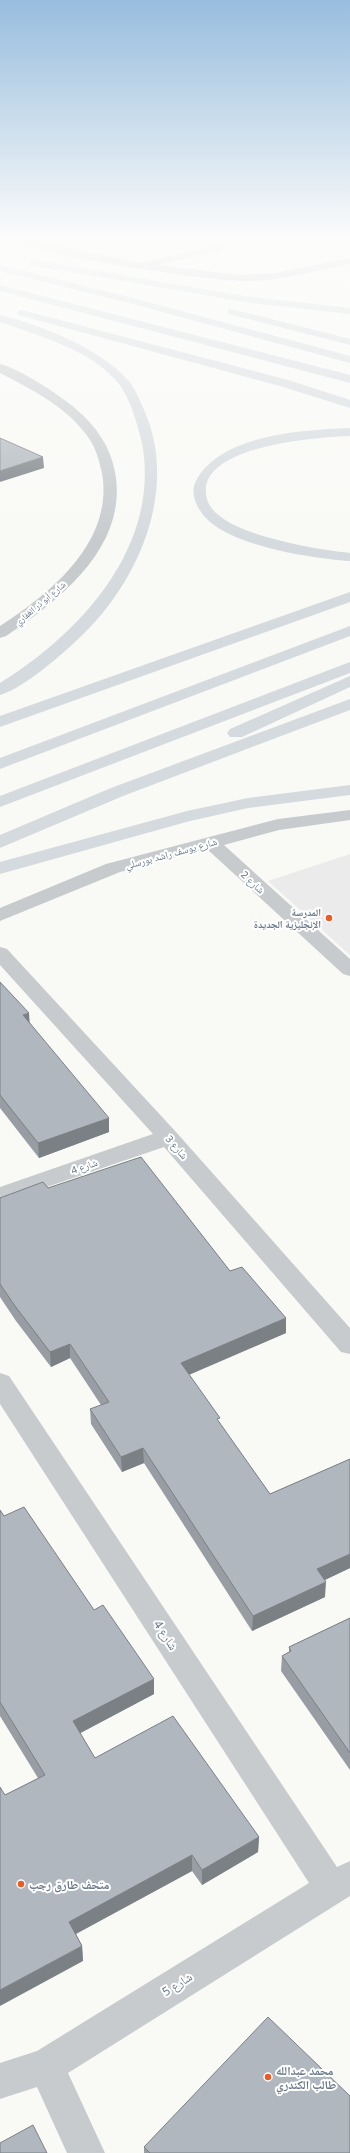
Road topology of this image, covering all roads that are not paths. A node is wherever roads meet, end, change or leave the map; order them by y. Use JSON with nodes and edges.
{"nodes":[{"id":1,"x":61,"y":341,"type":"edge"},
{"id":2,"x":127,"y":341,"type":"edge"},
{"id":3,"x":210,"y":341,"type":"edge"},
{"id":4,"x":282,"y":341,"type":"edge"},
{"id":5,"x":331,"y":341,"type":"edge"},
{"id":6,"x":350,"y":344,"type":"edge"},
{"id":7,"x":350,"y":360,"type":"edge"},
{"id":8,"x":0,"y":368,"type":"edge"},
{"id":9,"x":350,"y":379,"type":"edge"},
{"id":10,"x":350,"y":404,"type":"edge"},
{"id":11,"x":350,"y":432,"type":"edge"},
{"id":12,"x":350,"y":557,"type":"edge"},
{"id":13,"x":350,"y":596,"type":"edge"},
{"id":14,"x":350,"y":631,"type":"edge"},
{"id":15,"x":0,"y":633,"type":"edge"},
{"id":16,"x":350,"y":667,"type":"edge"},
{"id":17,"x":350,"y":681,"type":"edge"},
{"id":18,"x":0,"y":690,"type":"edge"},
{"id":19,"x":350,"y":704,"type":"edge"},
{"id":20,"x":0,"y":722,"type":"edge"},
{"id":21,"x":0,"y":764,"type":"edge"},
{"id":22,"x":350,"y":790,"type":"edge"},
{"id":23,"x":117,"y":792,"type":"junction"},
{"id":24,"x":0,"y":802,"type":"edge"},
{"id":25,"x":350,"y":815,"type":"edge"},
{"id":26,"x":0,"y":842,"type":"edge"},
{"id":27,"x":210,"y":842,"type":"junction"},
{"id":28,"x":0,"y":868,"type":"edge"},
{"id":29,"x":0,"y":915,"type":"edge"},
{"id":30,"x":0,"y":953,"type":"edge"},
{"id":31,"x":350,"y":970,"type":"edge"},
{"id":32,"x":168,"y":1137,"type":"junction"},
{"id":33,"x":0,"y":1195,"type":"edge"},
{"id":34,"x":350,"y":1345,"type":"edge"},
{"id":35,"x":0,"y":1384,"type":"edge"},
{"id":36,"x":341,"y":1882,"type":"edge"},
{"id":37,"x":46,"y":2066,"type":"junction"},
{"id":38,"x":0,"y":2081,"type":"edge"},
{"id":39,"x":86,"y":2153,"type":"edge"}],
"edges":[{"from":1,"to":18,"type":"highway"},
{"from":2,"to":10,"type":"highway"},
{"from":3,"to":9,"type":"highway"},
{"from":4,"to":7,"type":"highway"},
{"from":5,"to":6,"type":"highway"},
{"from":8,"to":15,"type":"street","name":"شارع أبو ذر الغفاري"},
{"from":11,"to":12,"type":"highway"},
{"from":13,"to":20,"type":"highway"},
{"from":14,"to":21,"type":"highway"},
{"from":16,"to":24,"type":"highway"},
{"from":17,"to":23,"type":"highway"},
{"from":19,"to":23,"type":"highway"},
{"from":22,"to":28,"type":"highway"},
{"from":23,"to":26,"type":"highway"},
{"from":25,"to":27,"type":"street","name":"شارع يوسف راشد بورسلي"},
{"from":27,"to":29,"type":"street","name":"شارع يوسف راشد بورسلي"},
{"from":27,"to":31,"type":"street","name":"شارع 2"},
{"from":30,"to":32,"type":"street","name":"شارع 3"},
{"from":32,"to":33,"type":"street","name":"شارع 4"},
{"from":32,"to":34,"type":"street","name":"شارع 3"},
{"from":35,"to":36,"type":"street","name":"شارع 4"},
{"from":36,"to":37,"type":"street","name":"شارع 5"},
{"from":37,"to":38,"type":"street","name":"شارع 5"},
{"from":37,"to":39,"type":"street"}]}
